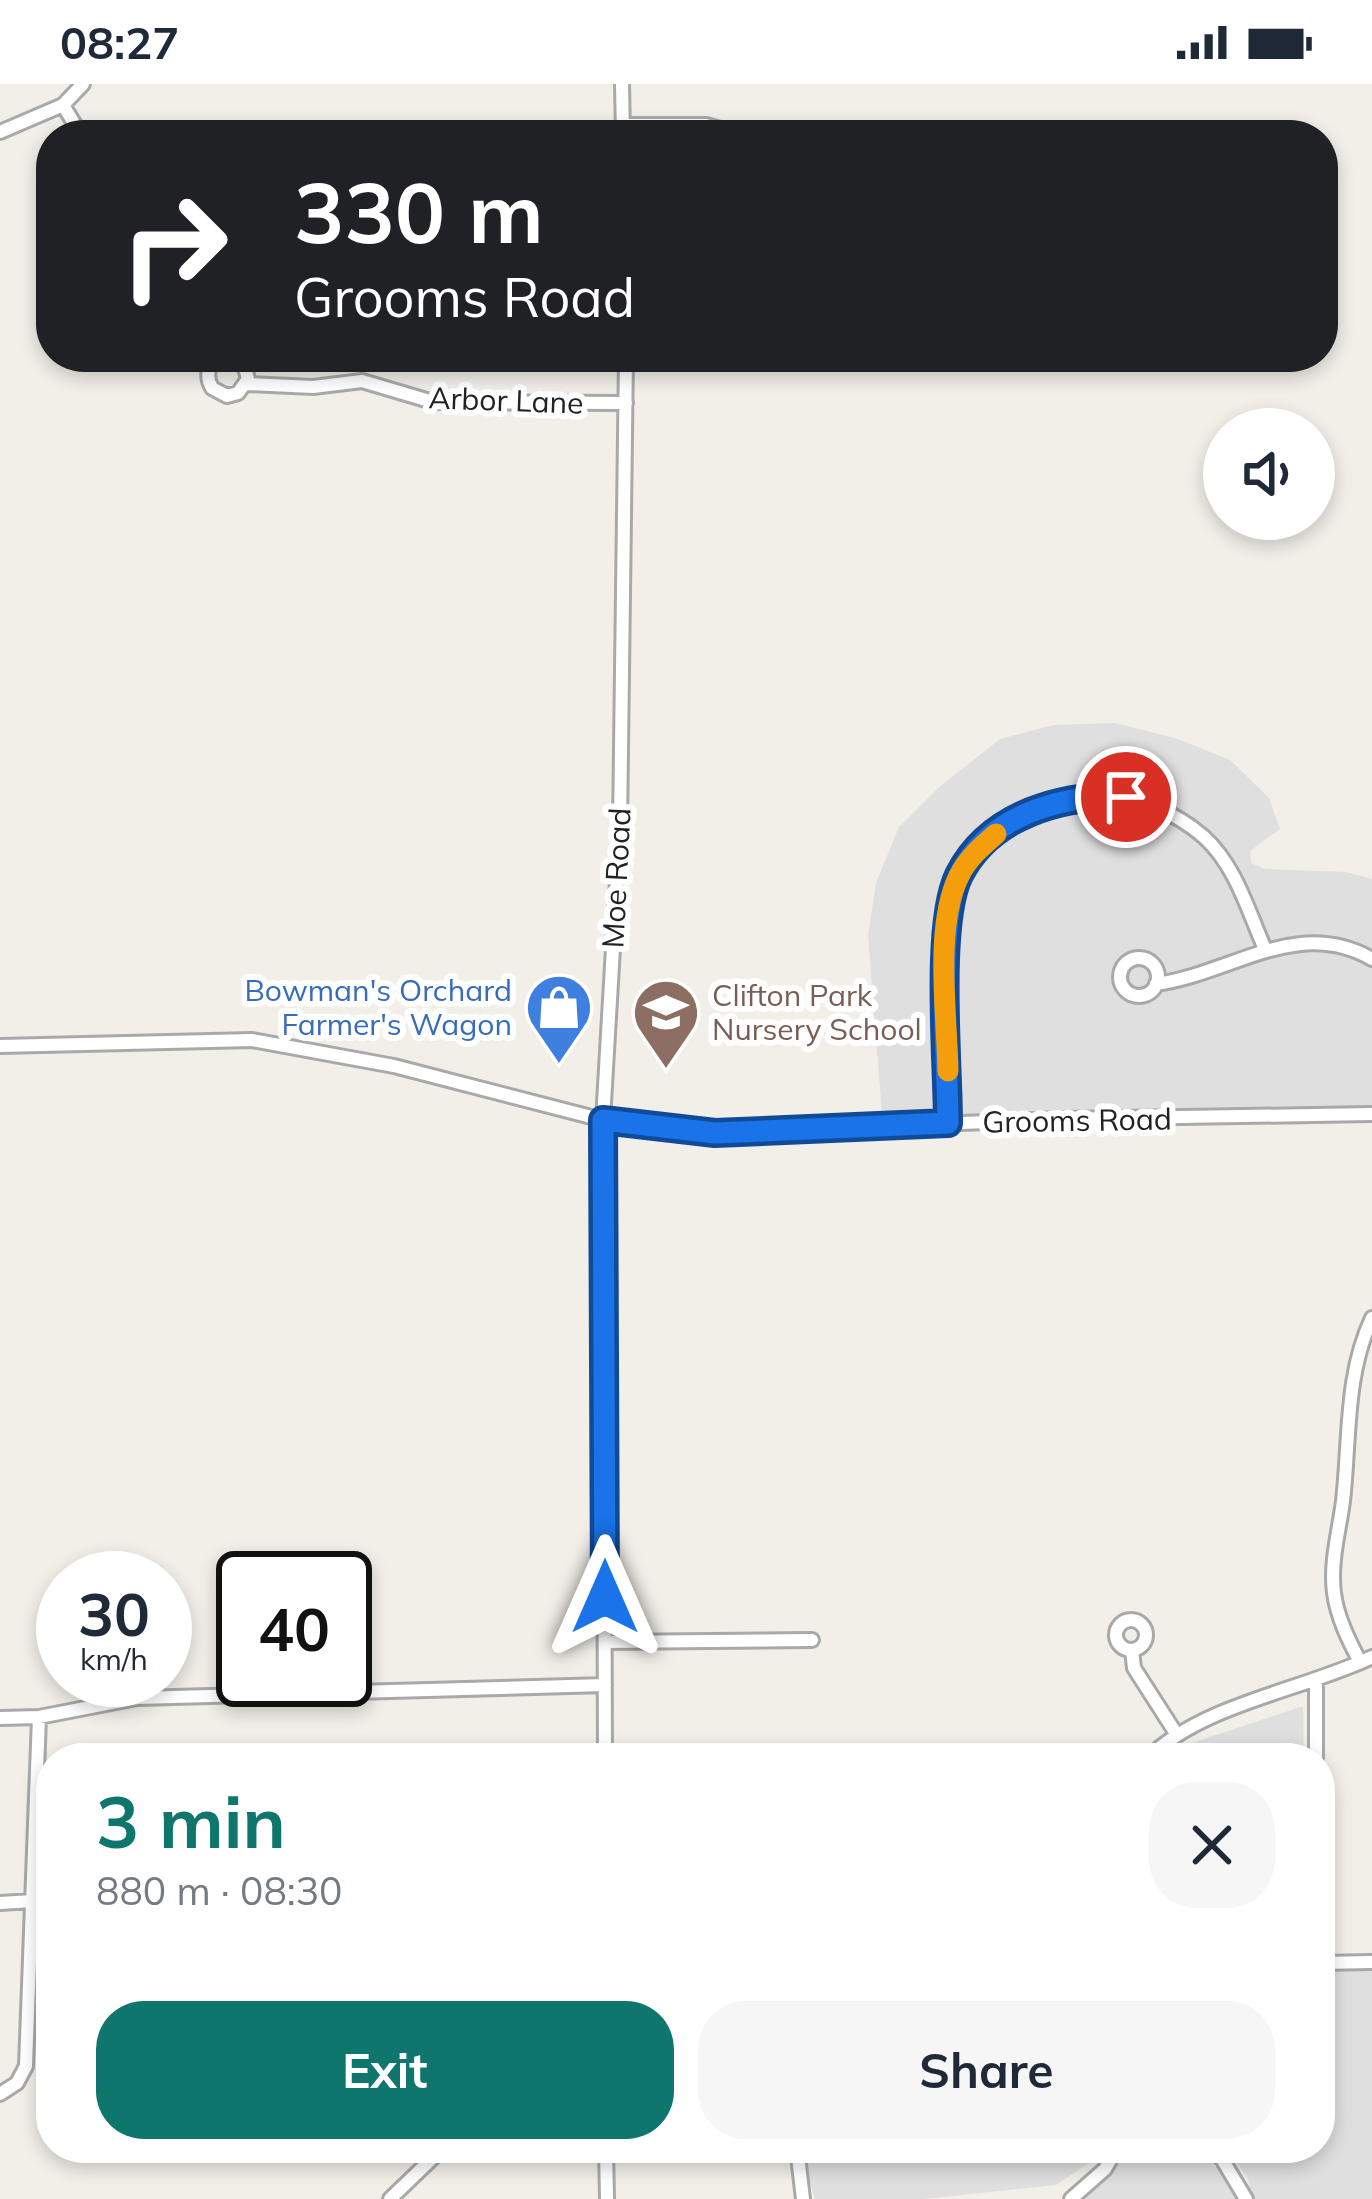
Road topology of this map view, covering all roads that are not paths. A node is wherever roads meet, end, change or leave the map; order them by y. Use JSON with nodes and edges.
{"nodes":[{"id":1,"x":83,"y":84,"type":"edge"},
{"id":2,"x":622,"y":84,"type":"edge"},
{"id":3,"x":63,"y":105,"type":"junction"},
{"id":4,"x":72,"y":120,"type":"edge"},
{"id":5,"x":623,"y":120,"type":"edge"},
{"id":6,"x":0,"y":132,"type":"edge"},
{"id":7,"x":208,"y":372,"type":"edge"},
{"id":8,"x":247,"y":372,"type":"edge"},
{"id":9,"x":626,"y":372,"type":"edge"},
{"id":10,"x":246,"y":384,"type":"junction"},
{"id":11,"x":626,"y":403,"type":"junction"},
{"id":12,"x":1264,"y":950,"type":"junction"},
{"id":13,"x":1372,"y":959,"type":"edge"},
{"id":14,"x":1156,"y":984,"type":"dead end"},
{"id":15,"x":0,"y":1046,"type":"edge"},
{"id":16,"x":1372,"y":1114,"type":"edge"},
{"id":17,"x":603,"y":1120,"type":"junction"},
{"id":18,"x":948,"y":1123,"type":"junction"},
{"id":19,"x":1372,"y":1318,"type":"edge"},
{"id":20,"x":812,"y":1640,"type":"dead end"},
{"id":21,"x":605,"y":1642,"type":"junction"},
{"id":22,"x":1132,"y":1650,"type":"dead end"},
{"id":23,"x":1366,"y":1659,"type":"edge"},
{"id":24,"x":1316,"y":1682,"type":"junction"},
{"id":25,"x":605,"y":1685,"type":"junction"},
{"id":26,"x":39,"y":1717,"type":"junction"},
{"id":27,"x":0,"y":1718,"type":"edge"},
{"id":28,"x":1177,"y":1735,"type":"junction"},
{"id":29,"x":38,"y":1743,"type":"edge"},
{"id":30,"x":605,"y":1743,"type":"edge"},
{"id":31,"x":1167,"y":1743,"type":"edge"},
{"id":32,"x":1316,"y":1743,"type":"edge"},
{"id":33,"x":36,"y":1796,"type":"edge"},
{"id":34,"x":32,"y":1901,"type":"junction"},
{"id":35,"x":0,"y":1903,"type":"edge"},
{"id":36,"x":1372,"y":1962,"type":"edge"},
{"id":37,"x":1335,"y":1963,"type":"edge"},
{"id":38,"x":0,"y":2094,"type":"edge"},
{"id":39,"x":427,"y":2163,"type":"edge"},
{"id":40,"x":606,"y":2163,"type":"edge"},
{"id":41,"x":799,"y":2163,"type":"edge"},
{"id":42,"x":1108,"y":2163,"type":"edge"},
{"id":43,"x":1224,"y":2163,"type":"edge"},
{"id":44,"x":390,"y":2199,"type":"edge"},
{"id":45,"x":607,"y":2199,"type":"edge"},
{"id":46,"x":803,"y":2199,"type":"edge"},
{"id":47,"x":1071,"y":2199,"type":"edge"},
{"id":48,"x":1246,"y":2199,"type":"edge"}],
"edges":[{"from":1,"to":3,"type":"street"},
{"from":2,"to":5,"type":"street"},
{"from":3,"to":4,"type":"street"},
{"from":3,"to":6,"type":"street"},
{"from":7,"to":10,"type":"street","name":"Arbor Lane"},
{"from":8,"to":10,"type":"street"},
{"from":9,"to":11,"type":"street","name":"Moe Road"},
{"from":10,"to":11,"type":"street","name":"Arbor Lane"},
{"from":11,"to":17,"type":"street","name":"Moe Road"},
{"from":12,"to":13,"type":"street"},
{"from":12,"to":14,"type":"street"},
{"from":12,"to":18,"type":"street"},
{"from":15,"to":17,"type":"street","name":"Grooms Road"},
{"from":16,"to":18,"type":"street","name":"Grooms Road"},
{"from":17,"to":18,"type":"street","name":"Grooms Road"},
{"from":17,"to":21,"type":"street","name":"Moe Road"},
{"from":19,"to":23,"type":"street"},
{"from":20,"to":21,"type":"street"},
{"from":21,"to":25,"type":"street","name":"Moe Road"},
{"from":22,"to":28,"type":"street"},
{"from":23,"to":24,"type":"street"},
{"from":24,"to":28,"type":"street"},
{"from":24,"to":32,"type":"street"},
{"from":25,"to":26,"type":"street"},
{"from":25,"to":30,"type":"street","name":"Moe Road"},
{"from":26,"to":27,"type":"street"},
{"from":26,"to":29,"type":"street"},
{"from":28,"to":31,"type":"street"},
{"from":33,"to":34,"type":"street"},
{"from":34,"to":35,"type":"street"},
{"from":34,"to":38,"type":"street"},
{"from":36,"to":37,"type":"street"},
{"from":39,"to":44,"type":"street"},
{"from":40,"to":45,"type":"street"},
{"from":41,"to":46,"type":"street"},
{"from":42,"to":47,"type":"street"},
{"from":43,"to":48,"type":"street"}]}
